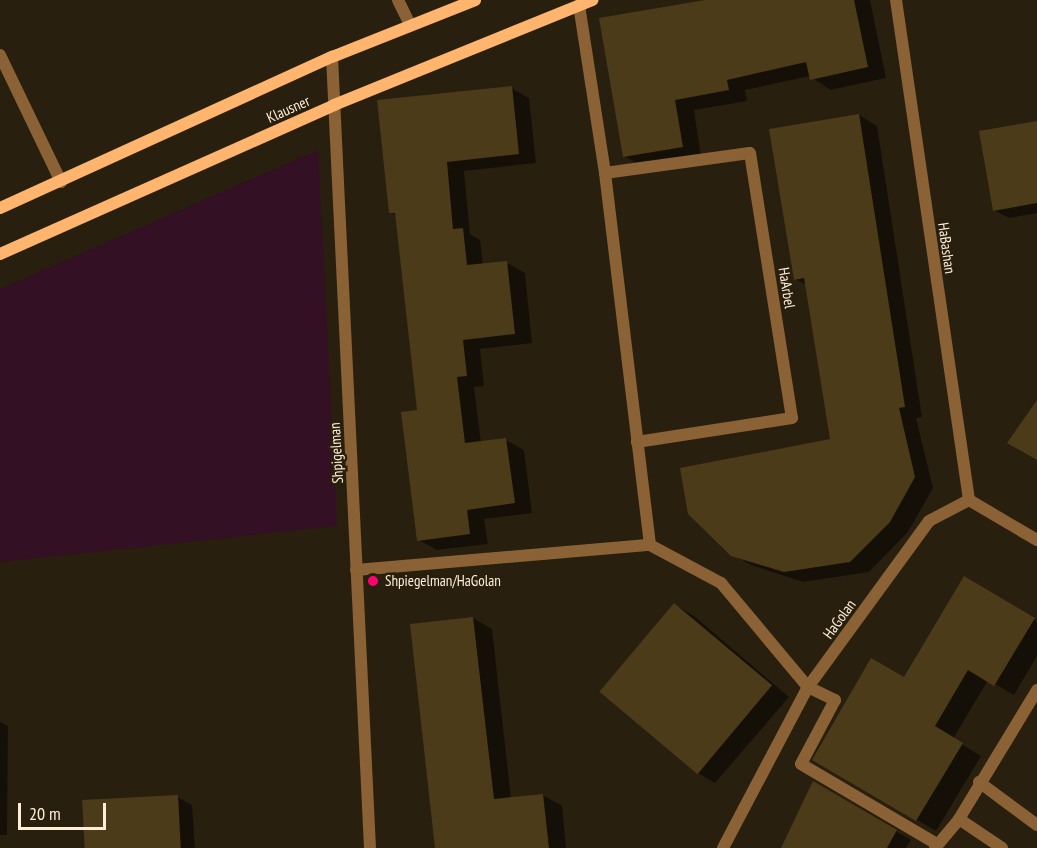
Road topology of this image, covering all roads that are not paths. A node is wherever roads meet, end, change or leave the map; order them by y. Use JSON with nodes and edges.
{"nodes":[{"id":1,"x":398,"y":0,"type":"edge"},
{"id":2,"x":475,"y":0,"type":"edge"},
{"id":3,"x":593,"y":0,"type":"edge"},
{"id":4,"x":896,"y":0,"type":"edge"},
{"id":5,"x":579,"y":5,"type":"junction"},
{"id":6,"x":410,"y":25,"type":"junction"},
{"id":7,"x":0,"y":55,"type":"edge"},
{"id":8,"x":332,"y":57,"type":"junction"},
{"id":9,"x":334,"y":105,"type":"junction"},
{"id":10,"x":605,"y":173,"type":"junction"},
{"id":11,"x":61,"y":182,"type":"junction"},
{"id":12,"x":0,"y":208,"type":"edge"},
{"id":13,"x":0,"y":254,"type":"edge"},
{"id":14,"x":637,"y":442,"type":"junction"},
{"id":15,"x":969,"y":500,"type":"junction"},
{"id":16,"x":1037,"y":540,"type":"edge"},
{"id":17,"x":650,"y":545,"type":"junction"},
{"id":18,"x":356,"y":570,"type":"junction"},
{"id":19,"x":808,"y":687,"type":"junction"},
{"id":20,"x":1037,"y":690,"type":"edge"},
{"id":21,"x":979,"y":782,"type":"junction"},
{"id":22,"x":959,"y":819,"type":"junction"},
{"id":23,"x":1037,"y":825,"type":"edge"},
{"id":24,"x":936,"y":846,"type":"edge"},
{"id":25,"x":370,"y":848,"type":"edge"},
{"id":26,"x":723,"y":848,"type":"edge"},
{"id":27,"x":1002,"y":848,"type":"edge"}],
"edges":[{"from":1,"to":6,"type":"street"},
{"from":2,"to":6,"type":"street","name":"Klausner"},
{"from":3,"to":5,"type":"street","name":"Klausner"},
{"from":4,"to":15,"type":"street","name":"HaBashan"},
{"from":5,"to":9,"type":"street","name":"Klausner"},
{"from":5,"to":10,"type":"street"},
{"from":6,"to":8,"type":"street","name":"Klausner"},
{"from":7,"to":11,"type":"street"},
{"from":8,"to":9,"type":"street","name":"Shpigelman"},
{"from":8,"to":11,"type":"street","name":"Klausner"},
{"from":9,"to":13,"type":"street","name":"Klausner"},
{"from":9,"to":18,"type":"street","name":"Shpigelman"},
{"from":10,"to":14,"type":"street"},
{"from":10,"to":14,"type":"street","name":"HaArbel"},
{"from":11,"to":12,"type":"street","name":"Klausner"},
{"from":14,"to":17,"type":"street"},
{"from":15,"to":16,"type":"street"},
{"from":15,"to":19,"type":"street","name":"HaGolan"},
{"from":17,"to":18,"type":"street"},
{"from":17,"to":19,"type":"street"},
{"from":18,"to":25,"type":"street","name":"Shpigelman"},
{"from":19,"to":24,"type":"street"},
{"from":19,"to":26,"type":"street","name":"HaGolan"},
{"from":20,"to":21,"type":"street"},
{"from":21,"to":22,"type":"street"},
{"from":21,"to":23,"type":"street"},
{"from":22,"to":24,"type":"street"},
{"from":22,"to":27,"type":"street"}]}
